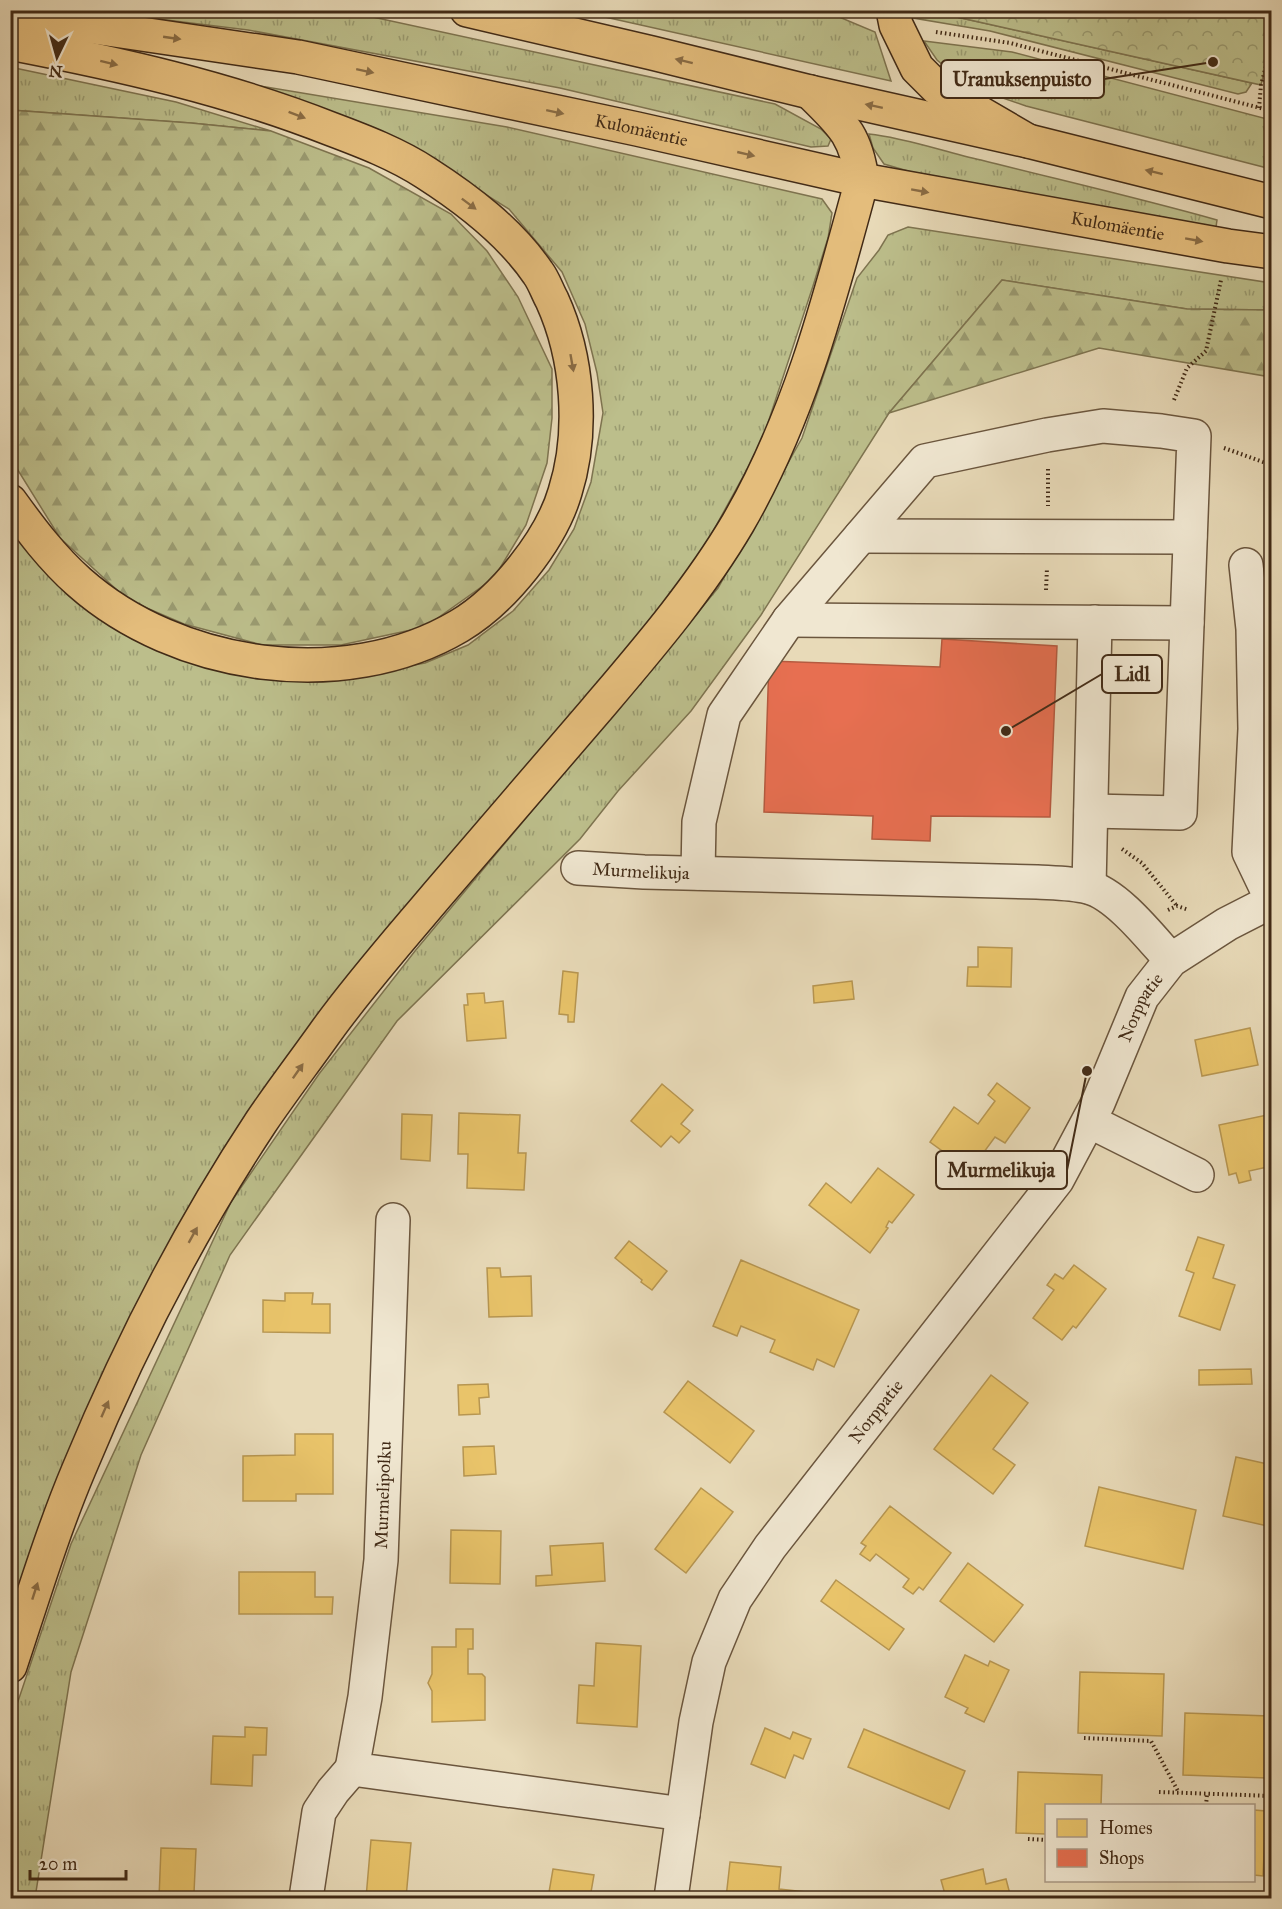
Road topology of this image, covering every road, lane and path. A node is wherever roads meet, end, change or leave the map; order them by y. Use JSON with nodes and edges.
{"nodes":[{"id":1,"x":467,"y":10,"type":"edge"},
{"id":2,"x":10,"y":16,"type":"edge"},
{"id":3,"x":894,"y":18,"type":"edge"},
{"id":4,"x":10,"y":42,"type":"edge"},
{"id":5,"x":1272,"y":43,"type":"edge"},
{"id":6,"x":810,"y":92,"type":"junction"},
{"id":7,"x":1259,"y":108,"type":"junction"},
{"id":8,"x":1272,"y":111,"type":"edge"},
{"id":9,"x":1028,"y":141,"type":"junction"},
{"id":10,"x":862,"y":180,"type":"junction"},
{"id":11,"x":1272,"y":202,"type":"edge"},
{"id":12,"x":1272,"y":252,"type":"edge"},
{"id":13,"x":1221,"y":279,"type":"dead end"},
{"id":14,"x":1161,"y":431,"type":"junction"},
{"id":15,"x":1194,"y":436,"type":"junction"},
{"id":16,"x":1272,"y":465,"type":"edge"},
{"id":17,"x":10,"y":501,"type":"edge"},
{"id":18,"x":861,"y":536,"type":"junction"},
{"id":19,"x":1190,"y":537,"type":"junction"},
{"id":20,"x":1246,"y":565,"type":"dead end"},
{"id":21,"x":789,"y":620,"type":"junction"},
{"id":22,"x":1095,"y":622,"type":"junction"},
{"id":23,"x":1187,"y":623,"type":"junction"},
{"id":24,"x":1091,"y":811,"type":"junction"},
{"id":25,"x":578,"y":868,"type":"dead end"},
{"id":26,"x":698,"y":873,"type":"junction"},
{"id":27,"x":1089,"y":887,"type":"junction"},
{"id":28,"x":1272,"y":901,"type":"edge"},
{"id":29,"x":1171,"y":960,"type":"junction"},
{"id":30,"x":1089,"y":1121,"type":"junction"},
{"id":31,"x":1197,"y":1175,"type":"dead end"},
{"id":32,"x":393,"y":1220,"type":"dead end"},
{"id":33,"x":10,"y":1666,"type":"edge"},
{"id":34,"x":1083,"y":1738,"type":"dead end"},
{"id":35,"x":352,"y":1769,"type":"junction"},
{"id":36,"x":1159,"y":1792,"type":"dead end"},
{"id":37,"x":1179,"y":1793,"type":"junction"},
{"id":38,"x":1206,"y":1794,"type":"junction"},
{"id":39,"x":1272,"y":1796,"type":"edge"},
{"id":40,"x":1206,"y":1804,"type":"edge"},
{"id":41,"x":683,"y":1814,"type":"junction"},
{"id":42,"x":1028,"y":1839,"type":"dead end"},
{"id":43,"x":1045,"y":1840,"type":"edge"},
{"id":44,"x":306,"y":1899,"type":"edge"},
{"id":45,"x":671,"y":1899,"type":"edge"}],
"edges":[{"from":6,"to":1,"type":"main road","one_way":true},
{"from":2,"to":10,"type":"main road","name":"Kulomäentie","one_way":true},
{"from":3,"to":7,"type":"path"},
{"from":3,"to":9,"type":"main road"},
{"from":4,"to":17,"type":"main road","one_way":true},
{"from":5,"to":7,"type":"path"},
{"from":9,"to":6,"type":"main road","one_way":true},
{"from":6,"to":10,"type":"main road"},
{"from":7,"to":8,"type":"path"},
{"from":11,"to":9,"type":"main road","one_way":true},
{"from":10,"to":12,"type":"main road","name":"Kulomäentie","one_way":true},
{"from":33,"to":10,"type":"main road","one_way":true},
{"from":13,"to":14,"type":"path"},
{"from":14,"to":15,"type":"street"},
{"from":14,"to":18,"type":"street"},
{"from":15,"to":16,"type":"path"},
{"from":15,"to":19,"type":"street"},
{"from":18,"to":19,"type":"street"},
{"from":18,"to":21,"type":"street"},
{"from":19,"to":23,"type":"street"},
{"from":20,"to":28,"type":"street"},
{"from":21,"to":22,"type":"street"},
{"from":21,"to":26,"type":"street"},
{"from":22,"to":23,"type":"street"},
{"from":22,"to":24,"type":"street"},
{"from":23,"to":24,"type":"street"},
{"from":24,"to":27,"type":"street"},
{"from":25,"to":26,"type":"street","name":"Murmelikuja"},
{"from":26,"to":27,"type":"street","name":"Murmelikuja"},
{"from":27,"to":29,"type":"street","name":"Murmelikuja"},
{"from":28,"to":29,"type":"street"},
{"from":29,"to":30,"type":"street","name":"Norppatie"},
{"from":30,"to":31,"type":"street"},
{"from":30,"to":41,"type":"street","name":"Norppatie"},
{"from":32,"to":35,"type":"street","name":"Murmelipolku"},
{"from":34,"to":37,"type":"path"},
{"from":35,"to":41,"type":"street"},
{"from":35,"to":44,"type":"street"},
{"from":36,"to":37,"type":"path"},
{"from":37,"to":38,"type":"path"},
{"from":38,"to":39,"type":"path"},
{"from":38,"to":40,"type":"path"},
{"from":41,"to":45,"type":"street","name":"Norppatie"},
{"from":42,"to":43,"type":"path"}]}
